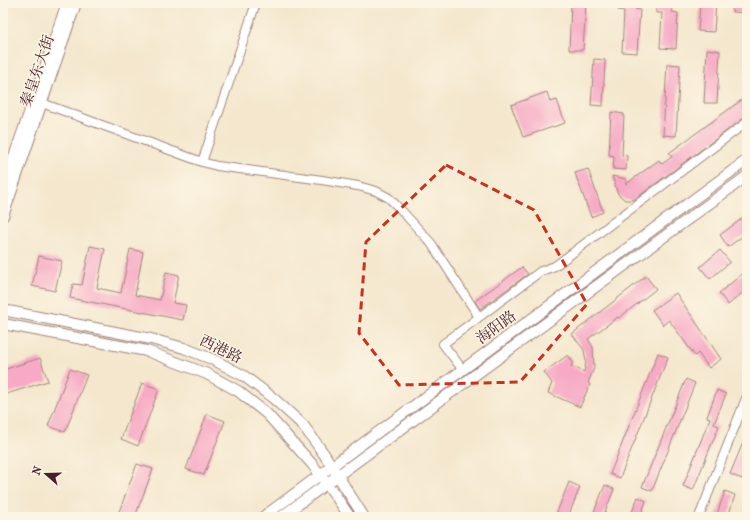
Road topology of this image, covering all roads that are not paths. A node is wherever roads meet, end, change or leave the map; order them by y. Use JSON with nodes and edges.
{"nodes":[{"id":1,"x":67,"y":3,"type":"edge"},
{"id":2,"x":76,"y":3,"type":"edge"},
{"id":3,"x":256,"y":3,"type":"edge"},
{"id":4,"x":42,"y":103,"type":"junction"},
{"id":5,"x":747,"y":122,"type":"edge"},
{"id":6,"x":747,"y":160,"type":"edge"},
{"id":7,"x":202,"y":162,"type":"junction"},
{"id":8,"x":744,"y":181,"type":"edge"},
{"id":9,"x":3,"y":189,"type":"edge"},
{"id":10,"x":3,"y":216,"type":"edge"},
{"id":11,"x":3,"y":310,"type":"edge"},
{"id":12,"x":479,"y":317,"type":"junction"},
{"id":13,"x":3,"y":324,"type":"edge"},
{"id":14,"x":463,"y":370,"type":"junction"},
{"id":15,"x":747,"y":396,"type":"edge"},
{"id":16,"x":332,"y":466,"type":"junction"},
{"id":17,"x":338,"y":475,"type":"junction"},
{"id":18,"x":323,"y":480,"type":"junction"},
{"id":19,"x":263,"y":517,"type":"edge"},
{"id":20,"x":281,"y":517,"type":"edge"},
{"id":21,"x":350,"y":517,"type":"edge"},
{"id":22,"x":364,"y":517,"type":"edge"},
{"id":23,"x":699,"y":517,"type":"edge"}],
"edges":[{"from":1,"to":9,"type":"main road","name":"秦皇东大街"},
{"from":2,"to":4,"type":"main road","name":"秦皇东大街"},
{"from":3,"to":7,"type":"street"},
{"from":4,"to":7,"type":"street"},
{"from":4,"to":10,"type":"main road","name":"秦皇东大街"},
{"from":5,"to":12,"type":"street"},
{"from":6,"to":14,"type":"main road","name":"海阳路"},
{"from":7,"to":12,"type":"street"},
{"from":8,"to":17,"type":"main road","name":"海阳路"},
{"from":11,"to":16,"type":"main road","name":"西港路"},
{"from":12,"to":14,"type":"street"},
{"from":13,"to":18,"type":"main road","name":"西港路"},
{"from":14,"to":16,"type":"main road","name":"海阳路"},
{"from":15,"to":23,"type":"street"},
{"from":16,"to":17,"type":"main road","name":"西港路"},
{"from":16,"to":18,"type":"main road","name":"海阳路"},
{"from":17,"to":18,"type":"main road","name":"海阳路"},
{"from":17,"to":22,"type":"main road","name":"西港路"},
{"from":18,"to":19,"type":"main road","name":"海阳路"},
{"from":18,"to":20,"type":"main road","name":"海阳路"},
{"from":18,"to":21,"type":"main road","name":"西港路"}]}
